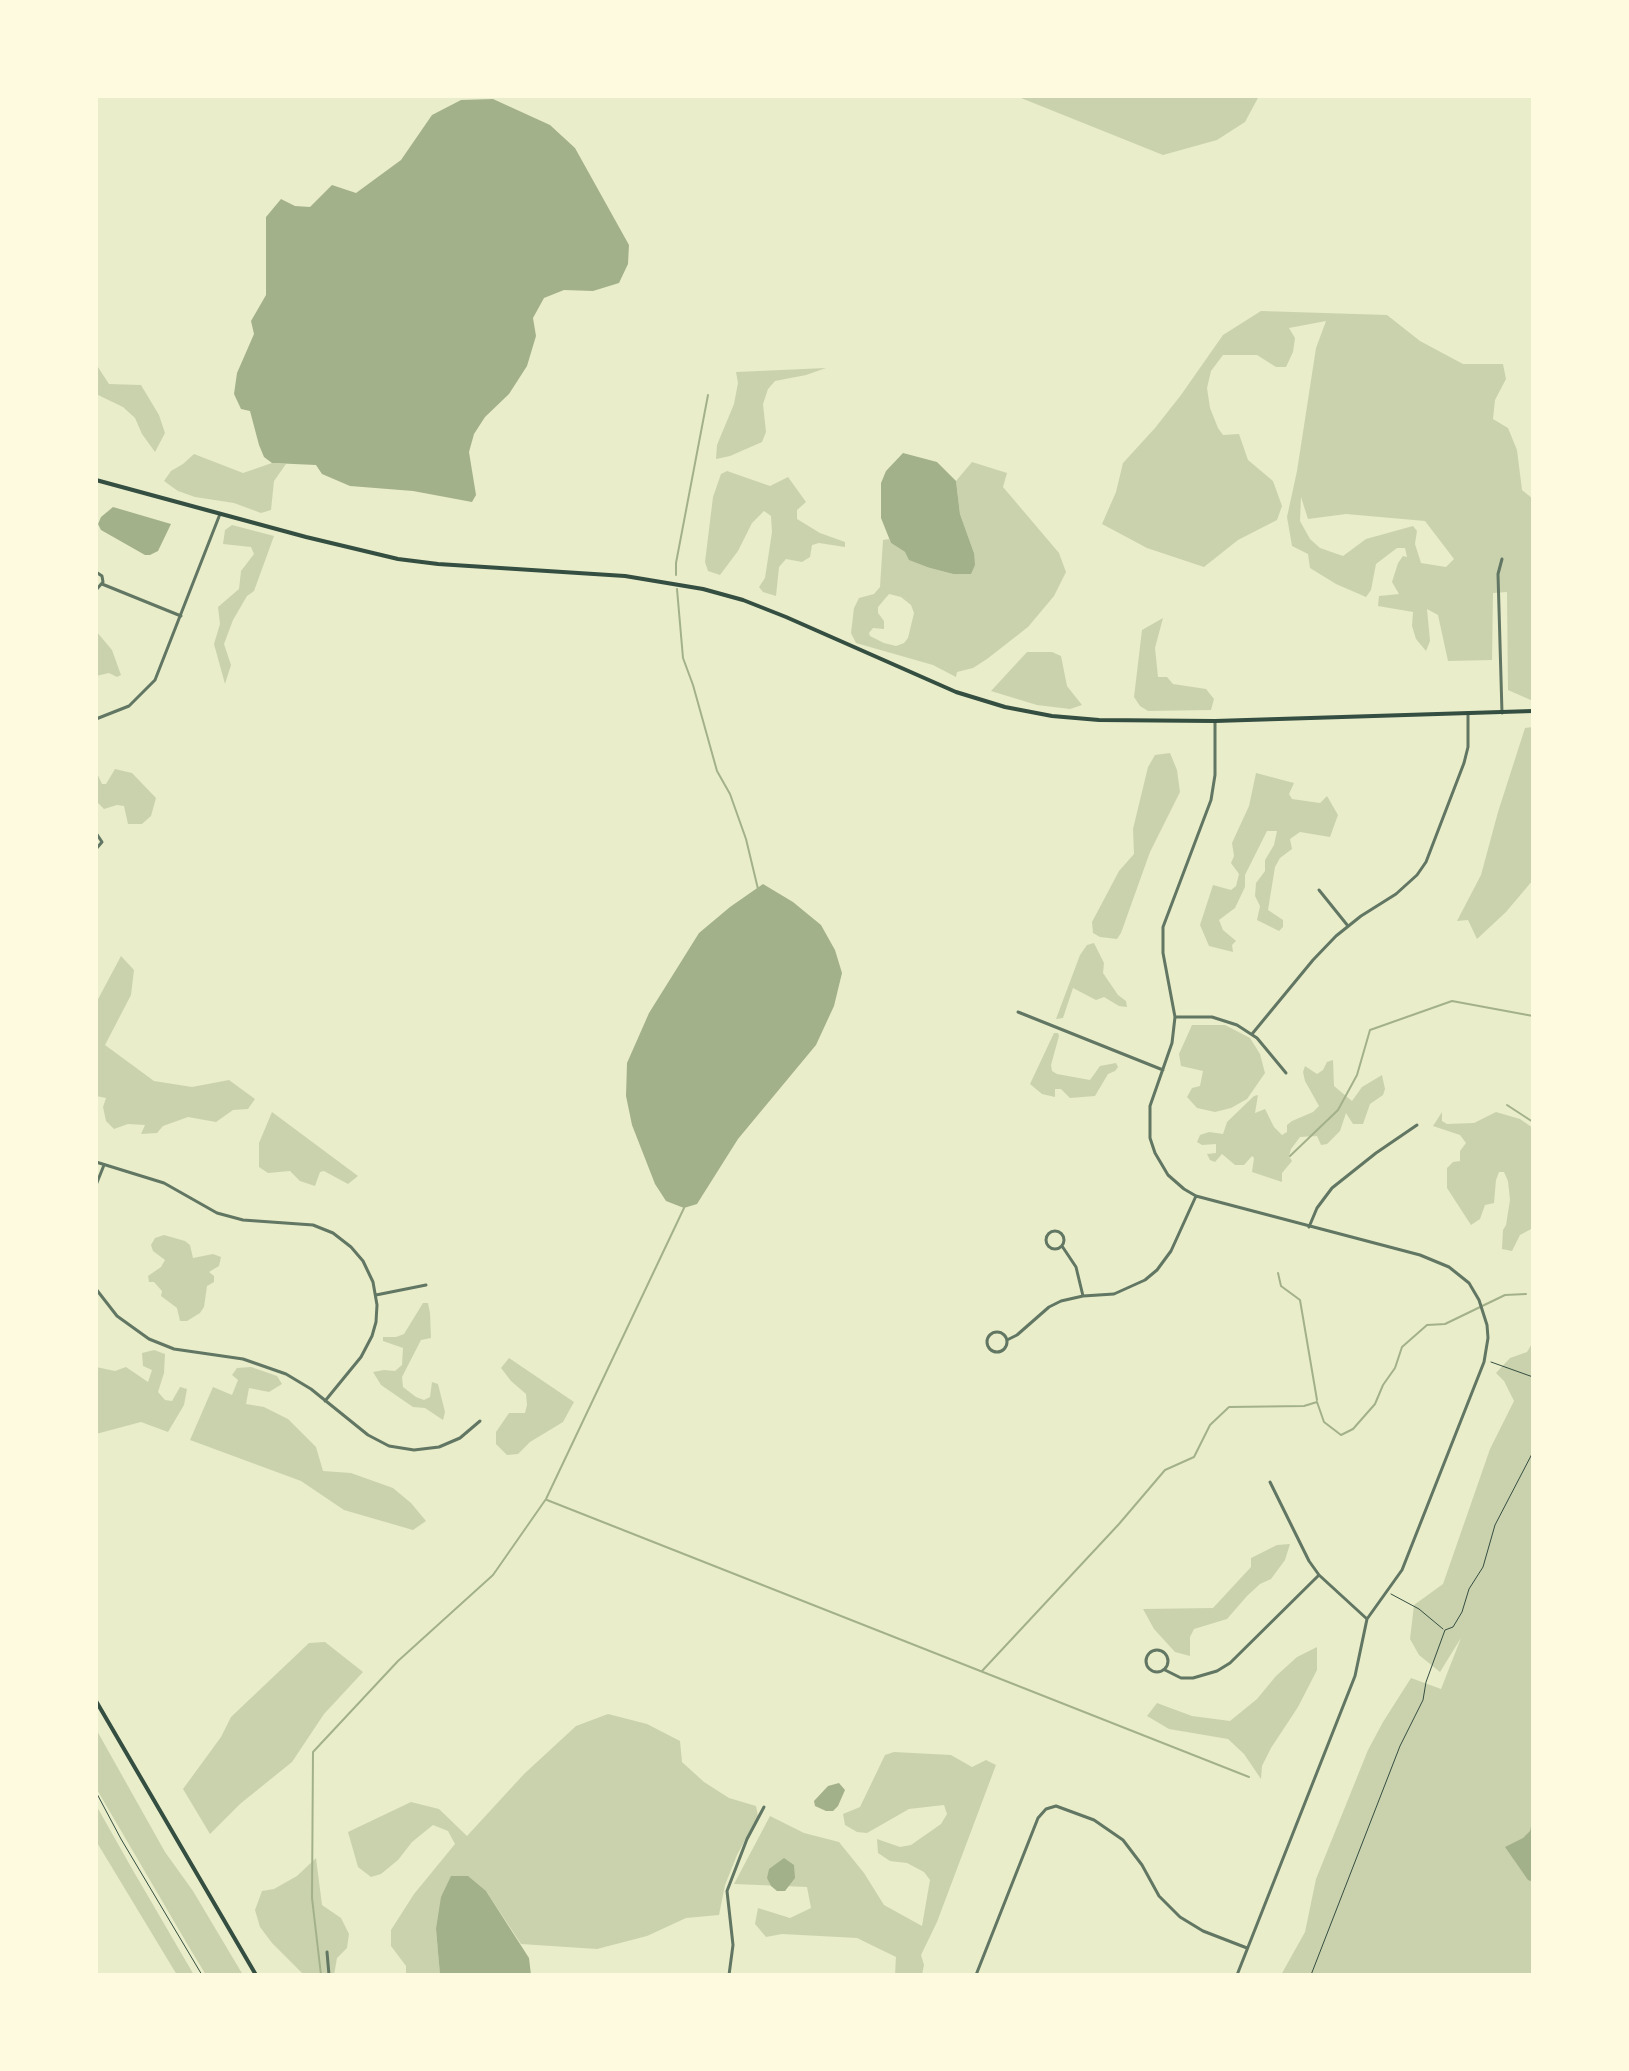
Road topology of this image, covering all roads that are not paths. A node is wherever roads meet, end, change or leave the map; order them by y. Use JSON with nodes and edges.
{"nodes":[{"id":1,"x":96,"y":480,"type":"edge"},
{"id":2,"x":220,"y":514,"type":"junction"},
{"id":3,"x":1502,"y":559,"type":"dead end"},
{"id":4,"x":96,"y":572,"type":"edge"},
{"id":5,"x":102,"y":584,"type":"junction"},
{"id":6,"x":96,"y":590,"type":"edge"},
{"id":7,"x":181,"y":616,"type":"junction"},
{"id":8,"x":1533,"y":711,"type":"edge"},
{"id":9,"x":1502,"y":713,"type":"junction"},
{"id":10,"x":1468,"y":714,"type":"junction"},
{"id":11,"x":96,"y":719,"type":"edge"},
{"id":12,"x":1215,"y":721,"type":"junction"},
{"id":13,"x":96,"y":833,"type":"edge"},
{"id":14,"x":96,"y":849,"type":"edge"},
{"id":15,"x":1319,"y":890,"type":"dead end"},
{"id":16,"x":1348,"y":926,"type":"junction"},
{"id":17,"x":1018,"y":1012,"type":"dead end"},
{"id":18,"x":1175,"y":1017,"type":"junction"},
{"id":19,"x":1252,"y":1034,"type":"junction"},
{"id":20,"x":1163,"y":1070,"type":"junction"},
{"id":21,"x":1286,"y":1073,"type":"dead end"},
{"id":22,"x":1417,"y":1125,"type":"dead end"},
{"id":23,"x":96,"y":1162,"type":"edge"},
{"id":24,"x":104,"y":1165,"type":"junction"},
{"id":25,"x":96,"y":1185,"type":"edge"},
{"id":26,"x":1196,"y":1196,"type":"junction"},
{"id":27,"x":1309,"y":1227,"type":"junction"},
{"id":28,"x":1062,"y":1246,"type":"junction"},
{"id":29,"x":426,"y":1285,"type":"dead end"},
{"id":30,"x":96,"y":1289,"type":"edge"},
{"id":31,"x":376,"y":1295,"type":"junction"},
{"id":32,"x":1083,"y":1296,"type":"junction"},
{"id":33,"x":1007,"y":1340,"type":"junction"},
{"id":34,"x":325,"y":1401,"type":"junction"},
{"id":35,"x":480,"y":1421,"type":"dead end"},
{"id":36,"x":1270,"y":1482,"type":"dead end"},
{"id":37,"x":1319,"y":1575,"type":"junction"},
{"id":38,"x":1367,"y":1619,"type":"junction"},
{"id":39,"x":1165,"y":1670,"type":"junction"},
{"id":40,"x":96,"y":1701,"type":"edge"},
{"id":41,"x":764,"y":1807,"type":"dead end"},
{"id":42,"x":1247,"y":1948,"type":"junction"},
{"id":43,"x":327,"y":1952,"type":"dead end"},
{"id":44,"x":256,"y":1975,"type":"edge"},
{"id":45,"x":329,"y":1975,"type":"edge"},
{"id":46,"x":729,"y":1975,"type":"edge"},
{"id":47,"x":976,"y":1975,"type":"edge"},
{"id":48,"x":1237,"y":1975,"type":"edge"}],
"edges":[{"from":1,"to":2,"type":"main road"},
{"from":2,"to":7,"type":"street"},
{"from":2,"to":12,"type":"main road"},
{"from":3,"to":9,"type":"street"},
{"from":4,"to":5,"type":"street"},
{"from":5,"to":6,"type":"street"},
{"from":5,"to":7,"type":"street"},
{"from":7,"to":11,"type":"street"},
{"from":8,"to":9,"type":"main road"},
{"from":9,"to":10,"type":"main road"},
{"from":10,"to":12,"type":"main road"},
{"from":10,"to":16,"type":"street"},
{"from":12,"to":18,"type":"street"},
{"from":13,"to":14,"type":"street"},
{"from":15,"to":16,"type":"street"},
{"from":16,"to":19,"type":"street"},
{"from":17,"to":20,"type":"street"},
{"from":18,"to":19,"type":"street"},
{"from":18,"to":20,"type":"street"},
{"from":19,"to":21,"type":"street"},
{"from":20,"to":26,"type":"street"},
{"from":22,"to":27,"type":"street"},
{"from":23,"to":24,"type":"street"},
{"from":24,"to":25,"type":"street"},
{"from":24,"to":31,"type":"street"},
{"from":26,"to":27,"type":"street"},
{"from":26,"to":32,"type":"street"},
{"from":27,"to":38,"type":"street"},
{"from":28,"to":28,"type":"street"},
{"from":28,"to":32,"type":"street"},
{"from":29,"to":31,"type":"street"},
{"from":30,"to":34,"type":"street"},
{"from":31,"to":34,"type":"street"},
{"from":32,"to":33,"type":"street"},
{"from":33,"to":33,"type":"street"},
{"from":34,"to":35,"type":"street"},
{"from":36,"to":37,"type":"street"},
{"from":37,"to":38,"type":"street"},
{"from":37,"to":39,"type":"street"},
{"from":38,"to":42,"type":"street"},
{"from":39,"to":39,"type":"street"},
{"from":40,"to":44,"type":"main road"},
{"from":41,"to":46,"type":"street"},
{"from":42,"to":47,"type":"street"},
{"from":42,"to":48,"type":"street"},
{"from":43,"to":45,"type":"street"}]}
